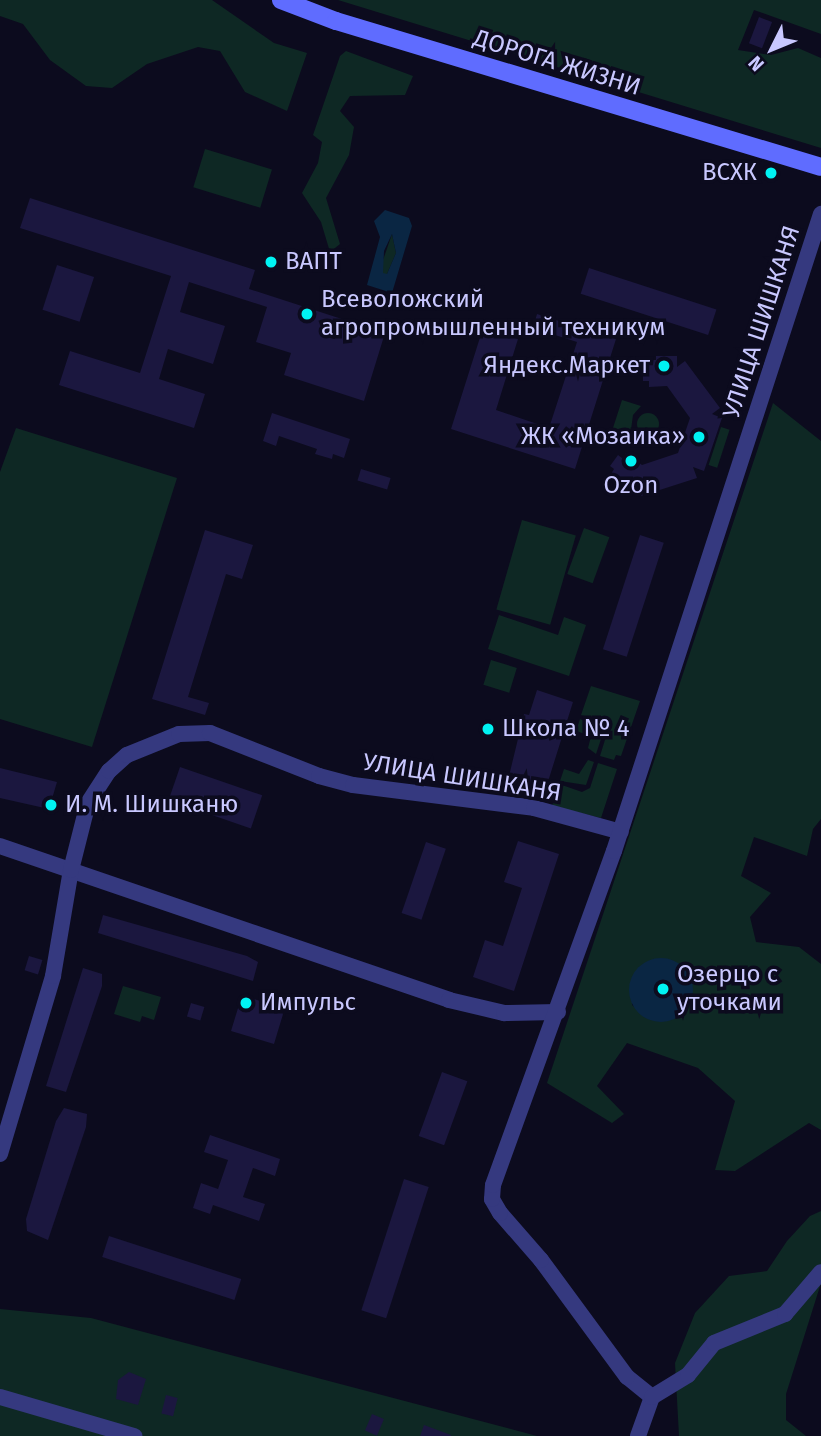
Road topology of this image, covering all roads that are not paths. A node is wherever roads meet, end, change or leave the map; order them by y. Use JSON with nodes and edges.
{"nodes":[{"id":1,"x":281,"y":0,"type":"edge"},
{"id":2,"x":821,"y":167,"type":"edge"},
{"id":3,"x":821,"y":214,"type":"edge"},
{"id":4,"x":621,"y":831,"type":"junction"},
{"id":5,"x":0,"y":846,"type":"edge"},
{"id":6,"x":71,"y":870,"type":"junction"},
{"id":7,"x":558,"y":1012,"type":"junction"},
{"id":8,"x":0,"y":1154,"type":"edge"},
{"id":9,"x":821,"y":1272,"type":"edge"},
{"id":10,"x":0,"y":1397,"type":"edge"},
{"id":11,"x":652,"y":1397,"type":"junction"},
{"id":12,"x":134,"y":1436,"type":"edge"},
{"id":13,"x":639,"y":1436,"type":"edge"}],
"edges":[{"from":1,"to":2,"type":"main road","name":"ДОРОГА ЖИЗНИ"},
{"from":3,"to":4,"type":"street","name":"УЛИЦА ШИШКАНЯ"},
{"from":4,"to":6,"type":"street","name":"УЛИЦА ШИШКАНЯ"},
{"from":4,"to":7,"type":"street"},
{"from":5,"to":6,"type":"street"},
{"from":6,"to":7,"type":"street"},
{"from":6,"to":8,"type":"street","name":"УЛИЦА ШИШКАНЯ"},
{"from":7,"to":11,"type":"street"},
{"from":9,"to":11,"type":"street"},
{"from":10,"to":12,"type":"street"},
{"from":11,"to":13,"type":"street"}]}
